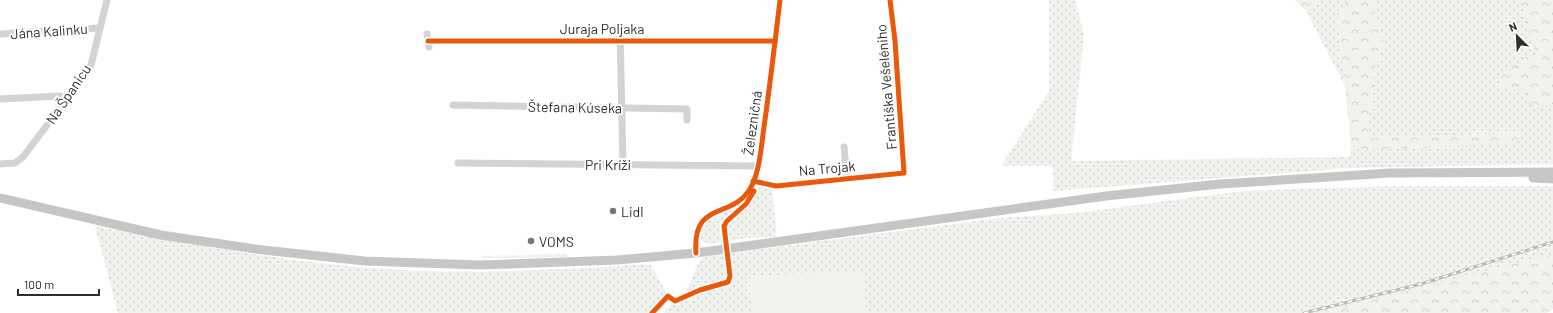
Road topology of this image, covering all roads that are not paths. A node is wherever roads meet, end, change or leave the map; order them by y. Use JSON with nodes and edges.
{"nodes":[{"id":1,"x":107,"y":0,"type":"edge"},
{"id":2,"x":780,"y":0,"type":"edge"},
{"id":3,"x":890,"y":0,"type":"edge"},
{"id":4,"x":99,"y":28,"type":"junction"},
{"id":5,"x":620,"y":30,"type":"dead end"},
{"id":6,"x":0,"y":34,"type":"edge"},
{"id":7,"x":428,"y":40,"type":"dead end"},
{"id":8,"x":620,"y":40,"type":"junction"},
{"id":9,"x":775,"y":41,"type":"junction"},
{"id":10,"x":0,"y":99,"type":"edge"},
{"id":11,"x":66,"y":99,"type":"junction"},
{"id":12,"x":453,"y":106,"type":"dead end"},
{"id":13,"x":622,"y":108,"type":"junction"},
{"id":14,"x":687,"y":120,"type":"dead end"},
{"id":15,"x":844,"y":147,"type":"dead end"},
{"id":16,"x":458,"y":163,"type":"dead end"},
{"id":17,"x":0,"y":164,"type":"edge"},
{"id":18,"x":623,"y":164,"type":"junction"},
{"id":19,"x":758,"y":166,"type":"junction"},
{"id":20,"x":1553,"y":172,"type":"edge"},
{"id":21,"x":904,"y":173,"type":"joint"},
{"id":22,"x":1494,"y":173,"type":"junction"},
{"id":23,"x":847,"y":179,"type":"junction"},
{"id":24,"x":1553,"y":179,"type":"edge"},
{"id":25,"x":753,"y":182,"type":"junction"},
{"id":26,"x":0,"y":198,"type":"edge"},
{"id":27,"x":696,"y":252,"type":"junction"}],
"edges":[{"from":1,"to":4,"type":"street","name":"Na Španicu"},
{"from":2,"to":9,"type":"street","name":"Železničná"},
{"from":3,"to":21,"type":"street","name":"Františka Vešeléniho"},
{"from":4,"to":6,"type":"street","name":"Jána Kalinku"},
{"from":4,"to":11,"type":"street","name":"Na Španicu"},
{"from":5,"to":8,"type":"street"},
{"from":7,"to":8,"type":"street","name":"Juraja Poljaka"},
{"from":8,"to":9,"type":"street","name":"Juraja Poljaka"},
{"from":8,"to":13,"type":"street"},
{"from":9,"to":19,"type":"street","name":"Železničná"},
{"from":10,"to":11,"type":"street"},
{"from":11,"to":17,"type":"street","name":"Na Španicu"},
{"from":12,"to":13,"type":"street","name":"Štefana Kúseka"},
{"from":13,"to":14,"type":"street","name":"Štefana Kúseka"},
{"from":13,"to":18,"type":"street"},
{"from":15,"to":23,"type":"street","name":"Na Trojak"},
{"from":16,"to":18,"type":"street","name":"Pri Kríži"},
{"from":18,"to":19,"type":"street","name":"Pri Kríži"},
{"from":19,"to":25,"type":"street","name":"Železničná"},
{"from":20,"to":22,"type":"main road"},
{"from":21,"to":23,"type":"street","name":"Na Trojak"},
{"from":22,"to":24,"type":"main road"},
{"from":22,"to":27,"type":"main road"},
{"from":23,"to":25,"type":"street","name":"Na Trojak"},
{"from":25,"to":27,"type":"street","name":"Železničná"},
{"from":26,"to":27,"type":"main road"}]}
